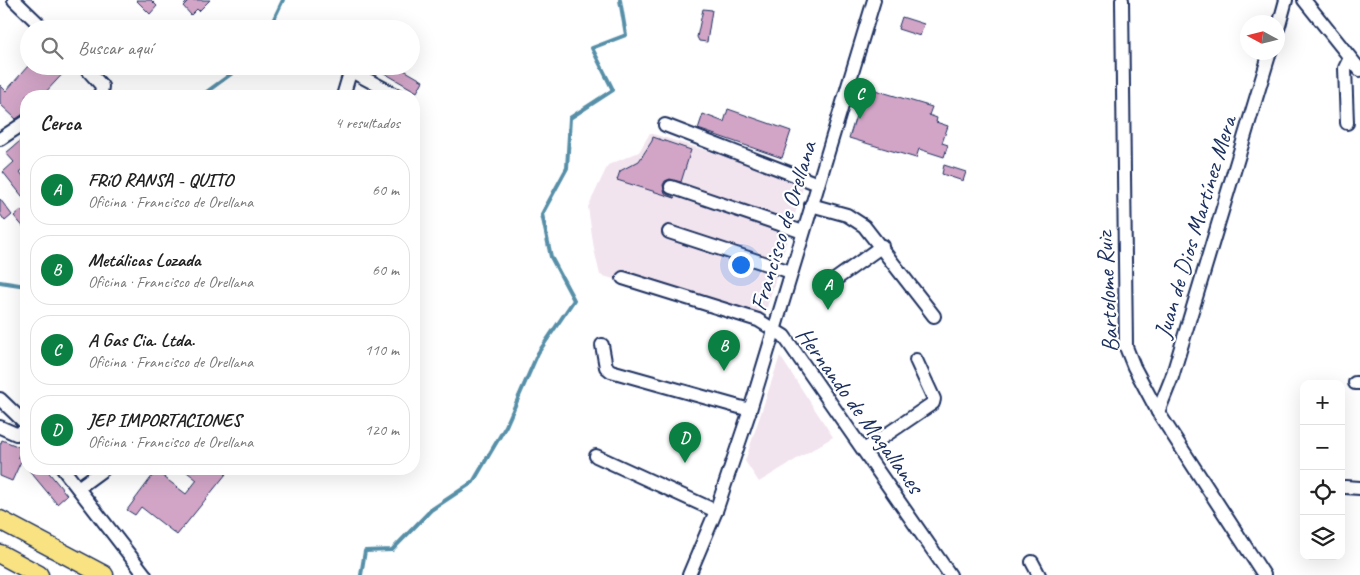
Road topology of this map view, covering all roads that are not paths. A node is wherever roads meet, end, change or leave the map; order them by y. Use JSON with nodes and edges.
{"nodes":[{"id":1,"x":14,"y":0,"type":"edge"},
{"id":2,"x":874,"y":0,"type":"edge"},
{"id":3,"x":1122,"y":0,"type":"edge"},
{"id":4,"x":1286,"y":0,"type":"edge"},
{"id":5,"x":1304,"y":0,"type":"edge"},
{"id":6,"x":1282,"y":15,"type":"edge"},
{"id":7,"x":35,"y":20,"type":"edge"},
{"id":8,"x":1350,"y":58,"type":"junction"},
{"id":9,"x":1268,"y":60,"type":"edge"},
{"id":10,"x":1360,"y":70,"type":"edge"},
{"id":11,"x":92,"y":75,"type":"edge"},
{"id":12,"x":350,"y":75,"type":"edge"},
{"id":13,"x":364,"y":75,"type":"edge"},
{"id":14,"x":102,"y":90,"type":"edge"},
{"id":15,"x":345,"y":90,"type":"edge"},
{"id":16,"x":388,"y":90,"type":"edge"},
{"id":17,"x":1347,"y":123,"type":"dead end"},
{"id":18,"x":665,"y":125,"type":"dead end"},
{"id":19,"x":20,"y":126,"type":"edge"},
{"id":20,"x":0,"y":139,"type":"edge"},
{"id":21,"x":818,"y":184,"type":"junction"},
{"id":22,"x":671,"y":187,"type":"dead end"},
{"id":23,"x":812,"y":205,"type":"junction"},
{"id":24,"x":668,"y":232,"type":"dead end"},
{"id":25,"x":803,"y":232,"type":"junction"},
{"id":26,"x":882,"y":246,"type":"junction"},
{"id":27,"x":791,"y":272,"type":"junction"},
{"id":28,"x":623,"y":278,"type":"dead end"},
{"id":29,"x":836,"y":279,"type":"dead end"},
{"id":30,"x":934,"y":316,"type":"dead end"},
{"id":31,"x":774,"y":330,"type":"junction"},
{"id":32,"x":602,"y":345,"type":"dead end"},
{"id":33,"x":916,"y":360,"type":"dead end"},
{"id":34,"x":0,"y":399,"type":"edge"},
{"id":35,"x":750,"y":410,"type":"junction"},
{"id":36,"x":1158,"y":412,"type":"junction"},
{"id":37,"x":20,"y":418,"type":"edge"},
{"id":38,"x":0,"y":427,"type":"edge"},
{"id":39,"x":20,"y":433,"type":"edge"},
{"id":40,"x":864,"y":450,"type":"junction"},
{"id":41,"x":596,"y":456,"type":"dead end"},
{"id":42,"x":68,"y":475,"type":"edge"},
{"id":43,"x":96,"y":475,"type":"edge"},
{"id":44,"x":1345,"y":487,"type":"dead end"},
{"id":45,"x":78,"y":488,"type":"junction"},
{"id":46,"x":1360,"y":488,"type":"edge"},
{"id":47,"x":716,"y":511,"type":"junction"},
{"id":48,"x":0,"y":520,"type":"edge"},
{"id":49,"x":0,"y":554,"type":"edge"},
{"id":50,"x":1032,"y":562,"type":"dead end"},
{"id":51,"x":39,"y":575,"type":"edge"},
{"id":52,"x":104,"y":575,"type":"edge"},
{"id":53,"x":145,"y":575,"type":"edge"},
{"id":54,"x":689,"y":575,"type":"edge"},
{"id":55,"x":950,"y":575,"type":"edge"},
{"id":56,"x":1039,"y":575,"type":"edge"},
{"id":57,"x":1264,"y":575,"type":"edge"}],
"edges":[{"from":1,"to":7,"type":"street"},
{"from":2,"to":21,"type":"street","name":"Francisco de Orellana"},
{"from":3,"to":36,"type":"street","name":"Bartolome Ruiz"},
{"from":4,"to":6,"type":"street"},
{"from":5,"to":8,"type":"street"},
{"from":8,"to":10,"type":"street"},
{"from":8,"to":17,"type":"street"},
{"from":9,"to":36,"type":"street","name":"Juan de Dios Martínez Mera"},
{"from":11,"to":14,"type":"street"},
{"from":12,"to":15,"type":"street"},
{"from":13,"to":16,"type":"street"},
{"from":18,"to":21,"type":"street"},
{"from":19,"to":20,"type":"street"},
{"from":21,"to":23,"type":"street","name":"Francisco de Orellana"},
{"from":22,"to":25,"type":"street"},
{"from":23,"to":25,"type":"street","name":"Francisco de Orellana"},
{"from":23,"to":26,"type":"street"},
{"from":24,"to":27,"type":"street"},
{"from":25,"to":27,"type":"street","name":"Francisco de Orellana"},
{"from":26,"to":29,"type":"street"},
{"from":26,"to":30,"type":"street"},
{"from":27,"to":31,"type":"street","name":"Francisco de Orellana"},
{"from":28,"to":31,"type":"street","name":"Hernando de Magallanes"},
{"from":31,"to":35,"type":"street","name":"Francisco de Orellana"},
{"from":31,"to":40,"type":"street","name":"Hernando de Magallanes"},
{"from":32,"to":35,"type":"street"},
{"from":33,"to":40,"type":"street"},
{"from":34,"to":37,"type":"street"},
{"from":35,"to":47,"type":"street","name":"Francisco de Orellana"},
{"from":36,"to":57,"type":"street","name":"Bartolome Ruiz"},
{"from":38,"to":39,"type":"street"},
{"from":40,"to":55,"type":"street","name":"Hernando de Magallanes"},
{"from":41,"to":47,"type":"street"},
{"from":42,"to":45,"type":"street"},
{"from":43,"to":45,"type":"street"},
{"from":44,"to":46,"type":"street"},
{"from":45,"to":53,"type":"street"},
{"from":47,"to":54,"type":"street","name":"Francisco de Orellana"},
{"from":48,"to":52,"type":"highway"},
{"from":49,"to":51,"type":"highway"},
{"from":50,"to":56,"type":"street"}]}
